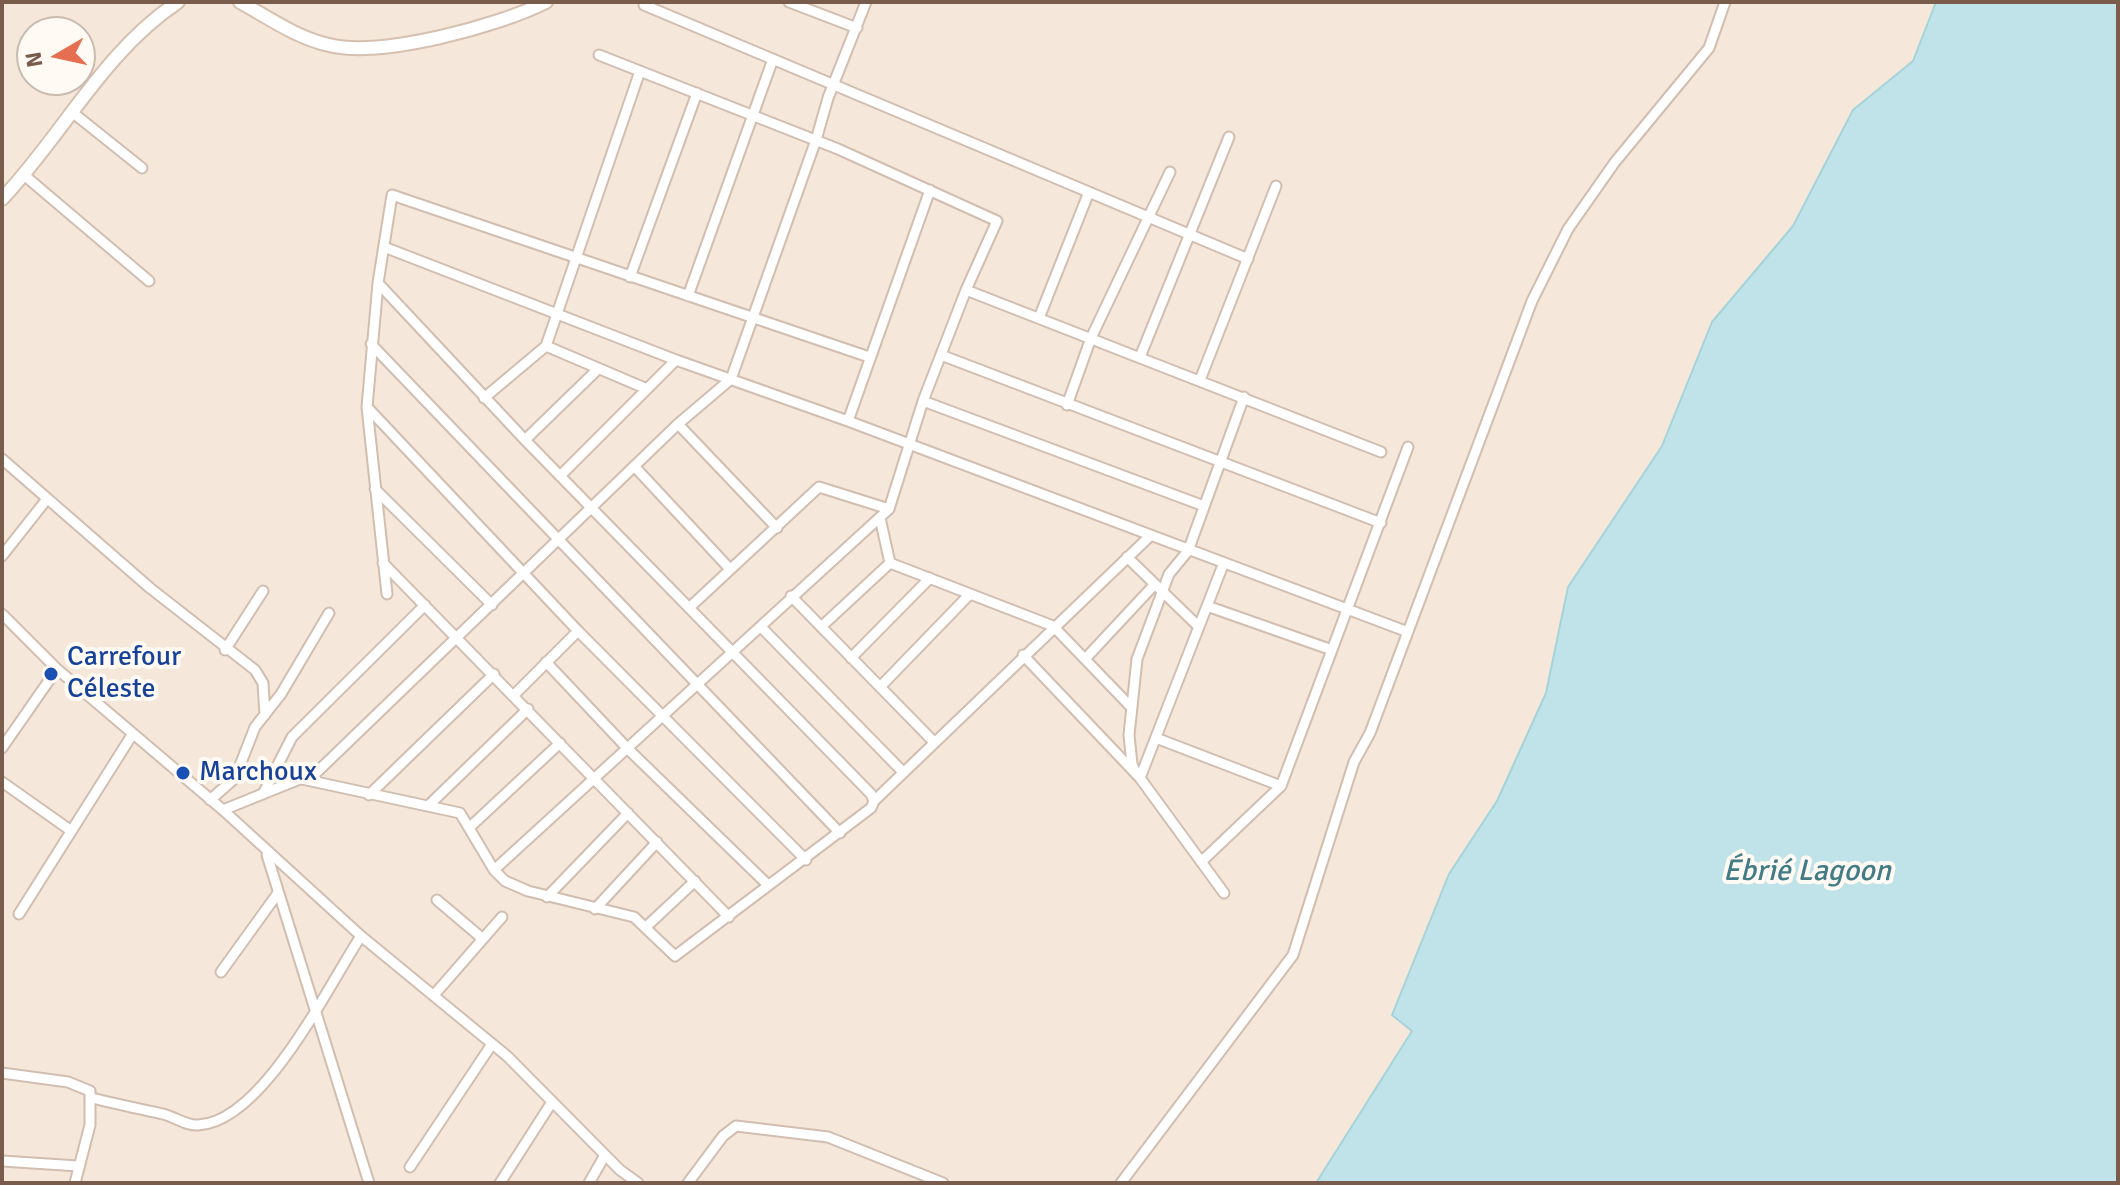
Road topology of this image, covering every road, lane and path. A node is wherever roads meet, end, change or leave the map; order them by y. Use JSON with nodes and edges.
{"nodes":[{"id":1,"x":178,"y":2,"type":"edge"},
{"id":2,"x":240,"y":2,"type":"edge"},
{"id":3,"x":546,"y":2,"type":"edge"},
{"id":4,"x":789,"y":2,"type":"edge"},
{"id":5,"x":866,"y":2,"type":"edge"},
{"id":6,"x":1725,"y":2,"type":"edge"},
{"id":7,"x":802,"y":4,"type":"edge"},
{"id":8,"x":644,"y":5,"type":"dead end"},
{"id":9,"x":857,"y":28,"type":"junction"},
{"id":10,"x":599,"y":55,"type":"dead end"},
{"id":11,"x":773,"y":59,"type":"junction"},
{"id":12,"x":640,"y":71,"type":"junction"},
{"id":13,"x":833,"y":84,"type":"junction"},
{"id":14,"x":697,"y":93,"type":"junction"},
{"id":15,"x":72,"y":112,"type":"junction"},
{"id":16,"x":753,"y":116,"type":"junction"},
{"id":17,"x":1229,"y":137,"type":"dead end"},
{"id":18,"x":816,"y":140,"type":"junction"},
{"id":19,"x":142,"y":168,"type":"dead end"},
{"id":20,"x":1170,"y":172,"type":"dead end"},
{"id":21,"x":24,"y":175,"type":"junction"},
{"id":22,"x":1276,"y":186,"type":"dead end"},
{"id":23,"x":930,"y":190,"type":"junction"},
{"id":24,"x":1089,"y":192,"type":"junction"},
{"id":25,"x":2,"y":199,"type":"edge"},
{"id":26,"x":1149,"y":217,"type":"junction"},
{"id":27,"x":1190,"y":234,"type":"junction"},
{"id":28,"x":384,"y":247,"type":"junction"},
{"id":29,"x":575,"y":258,"type":"junction"},
{"id":30,"x":1248,"y":259,"type":"junction"},
{"id":31,"x":630,"y":277,"type":"junction"},
{"id":32,"x":149,"y":281,"type":"dead end"},
{"id":33,"x":378,"y":283,"type":"junction"},
{"id":34,"x":966,"y":290,"type":"junction"},
{"id":35,"x":688,"y":296,"type":"junction"},
{"id":36,"x":560,"y":312,"type":"junction"},
{"id":37,"x":752,"y":318,"type":"junction"},
{"id":38,"x":1039,"y":318,"type":"junction"},
{"id":39,"x":1091,"y":338,"type":"junction"},
{"id":40,"x":371,"y":344,"type":"junction"},
{"id":41,"x":546,"y":346,"type":"junction"},
{"id":42,"x":941,"y":355,"type":"junction"},
{"id":43,"x":869,"y":357,"type":"junction"},
{"id":44,"x":1140,"y":357,"type":"junction"},
{"id":45,"x":676,"y":360,"type":"junction"},
{"id":46,"x":597,"y":370,"type":"junction"},
{"id":47,"x":731,"y":379,"type":"junction"},
{"id":48,"x":1200,"y":380,"type":"junction"},
{"id":49,"x":647,"y":389,"type":"junction"},
{"id":50,"x":1244,"y":397,"type":"junction"},
{"id":51,"x":484,"y":398,"type":"junction"},
{"id":52,"x":923,"y":401,"type":"junction"},
{"id":53,"x":1067,"y":405,"type":"junction"},
{"id":54,"x":367,"y":407,"type":"junction"},
{"id":55,"x":848,"y":421,"type":"junction"},
{"id":56,"x":678,"y":424,"type":"junction"},
{"id":57,"x":525,"y":440,"type":"junction"},
{"id":58,"x":907,"y":446,"type":"junction"},
{"id":59,"x":1408,"y":447,"type":"dead end"},
{"id":60,"x":1381,"y":452,"type":"dead end"},
{"id":61,"x":2,"y":459,"type":"edge"},
{"id":62,"x":1220,"y":463,"type":"junction"},
{"id":63,"x":634,"y":466,"type":"junction"},
{"id":64,"x":560,"y":476,"type":"junction"},
{"id":65,"x":374,"y":489,"type":"junction"},
{"id":66,"x":47,"y":499,"type":"junction"},
{"id":67,"x":1204,"y":506,"type":"junction"},
{"id":68,"x":591,"y":507,"type":"junction"},
{"id":69,"x":889,"y":509,"type":"junction"},
{"id":70,"x":880,"y":518,"type":"junction"},
{"id":71,"x":1381,"y":523,"type":"junction"},
{"id":72,"x":777,"y":528,"type":"junction"},
{"id":73,"x":1149,"y":537,"type":"junction"},
{"id":74,"x":558,"y":540,"type":"junction"},
{"id":75,"x":1188,"y":551,"type":"junction"},
{"id":76,"x":2,"y":556,"type":"edge"},
{"id":77,"x":1127,"y":557,"type":"junction"},
{"id":78,"x":383,"y":563,"type":"junction"},
{"id":79,"x":890,"y":563,"type":"junction"},
{"id":80,"x":1223,"y":565,"type":"junction"},
{"id":81,"x":729,"y":568,"type":"junction"},
{"id":82,"x":525,"y":573,"type":"junction"},
{"id":83,"x":930,"y":578,"type":"junction"},
{"id":84,"x":1159,"y":587,"type":"junction"},
{"id":85,"x":263,"y":591,"type":"dead end"},
{"id":86,"x":387,"y":594,"type":"dead end"},
{"id":87,"x":970,"y":594,"type":"junction"},
{"id":88,"x":791,"y":596,"type":"junction"},
{"id":89,"x":425,"y":605,"type":"junction"},
{"id":90,"x":492,"y":605,"type":"junction"},
{"id":91,"x":1207,"y":606,"type":"junction"},
{"id":92,"x":690,"y":607,"type":"junction"},
{"id":93,"x":1347,"y":610,"type":"junction"},
{"id":94,"x":329,"y":613,"type":"dead end"},
{"id":95,"x":2,"y":614,"type":"edge"},
{"id":96,"x":1053,"y":626,"type":"junction"},
{"id":97,"x":761,"y":627,"type":"junction"},
{"id":98,"x":821,"y":627,"type":"junction"},
{"id":99,"x":1199,"y":627,"type":"junction"},
{"id":100,"x":578,"y":631,"type":"junction"},
{"id":101,"x":1408,"y":632,"type":"junction"},
{"id":102,"x":457,"y":636,"type":"junction"},
{"id":103,"x":225,"y":650,"type":"junction"},
{"id":104,"x":1332,"y":650,"type":"junction"},
{"id":105,"x":735,"y":653,"type":"junction"},
{"id":106,"x":1023,"y":655,"type":"junction"},
{"id":107,"x":851,"y":658,"type":"junction"},
{"id":108,"x":1086,"y":658,"type":"junction"},
{"id":109,"x":546,"y":662,"type":"junction"},
{"id":110,"x":57,"y":669,"type":"junction"},
{"id":111,"x":494,"y":674,"type":"junction"},
{"id":112,"x":697,"y":684,"type":"junction"},
{"id":113,"x":880,"y":687,"type":"junction"},
{"id":114,"x":515,"y":694,"type":"junction"},
{"id":115,"x":1131,"y":707,"type":"junction"},
{"id":116,"x":528,"y":709,"type":"junction"},
{"id":117,"x":265,"y":715,"type":"junction"},
{"id":118,"x":662,"y":717,"type":"junction"},
{"id":119,"x":132,"y":735,"type":"junction"},
{"id":120,"x":1156,"y":738,"type":"junction"},
{"id":121,"x":934,"y":742,"type":"junction"},
{"id":122,"x":560,"y":743,"type":"junction"},
{"id":123,"x":2,"y":748,"type":"edge"},
{"id":124,"x":628,"y":749,"type":"junction"},
{"id":125,"x":903,"y":772,"type":"junction"},
{"id":126,"x":1139,"y":777,"type":"junction"},
{"id":127,"x":302,"y":779,"type":"junction"},
{"id":128,"x":593,"y":779,"type":"junction"},
{"id":129,"x":2,"y":782,"type":"edge"},
{"id":130,"x":1281,"y":786,"type":"junction"},
{"id":131,"x":263,"y":794,"type":"junction"},
{"id":132,"x":369,"y":795,"type":"junction"},
{"id":133,"x":210,"y":800,"type":"junction"},
{"id":134,"x":874,"y":801,"type":"junction"},
{"id":135,"x":428,"y":806,"type":"junction"},
{"id":136,"x":223,"y":810,"type":"junction"},
{"id":137,"x":628,"y":813,"type":"junction"},
{"id":138,"x":470,"y":827,"type":"junction"},
{"id":139,"x":70,"y":830,"type":"junction"},
{"id":140,"x":840,"y":833,"type":"junction"},
{"id":141,"x":657,"y":842,"type":"junction"},
{"id":142,"x":266,"y":852,"type":"junction"},
{"id":143,"x":806,"y":860,"type":"junction"},
{"id":144,"x":1201,"y":862,"type":"junction"},
{"id":145,"x":494,"y":870,"type":"junction"},
{"id":146,"x":695,"y":881,"type":"junction"},
{"id":147,"x":768,"y":885,"type":"junction"},
{"id":148,"x":278,"y":893,"type":"junction"},
{"id":149,"x":1224,"y":893,"type":"dead end"},
{"id":150,"x":547,"y":897,"type":"junction"},
{"id":151,"x":437,"y":900,"type":"dead end"},
{"id":152,"x":595,"y":909,"type":"junction"},
{"id":153,"x":19,"y":914,"type":"dead end"},
{"id":154,"x":502,"y":917,"type":"dead end"},
{"id":155,"x":729,"y":917,"type":"junction"},
{"id":156,"x":646,"y":927,"type":"junction"},
{"id":157,"x":361,"y":936,"type":"junction"},
{"id":158,"x":483,"y":939,"type":"junction"},
{"id":159,"x":221,"y":972,"type":"dead end"},
{"id":160,"x":434,"y":995,"type":"junction"},
{"id":161,"x":313,"y":1011,"type":"junction"},
{"id":162,"x":492,"y":1044,"type":"junction"},
{"id":163,"x":2,"y":1073,"type":"edge"},
{"id":164,"x":92,"y":1098,"type":"junction"},
{"id":165,"x":552,"y":1102,"type":"junction"},
{"id":166,"x":605,"y":1155,"type":"junction"},
{"id":167,"x":2,"y":1161,"type":"edge"},
{"id":168,"x":78,"y":1166,"type":"junction"},
{"id":169,"x":410,"y":1167,"type":"dead end"},
{"id":170,"x":913,"y":1171,"type":"junction"},
{"id":171,"x":75,"y":1183,"type":"edge"},
{"id":172,"x":369,"y":1183,"type":"edge"},
{"id":173,"x":500,"y":1183,"type":"edge"},
{"id":174,"x":589,"y":1183,"type":"edge"},
{"id":175,"x":638,"y":1183,"type":"edge"},
{"id":176,"x":688,"y":1183,"type":"edge"},
{"id":177,"x":905,"y":1183,"type":"edge"},
{"id":178,"x":943,"y":1183,"type":"edge"},
{"id":179,"x":1121,"y":1183,"type":"edge"}],
"edges":[{"from":1,"to":15,"type":"street"},
{"from":2,"to":3,"type":"street"},
{"from":4,"to":7,"type":"street"},
{"from":5,"to":9,"type":"street"},
{"from":6,"to":101,"type":"street"},
{"from":7,"to":9,"type":"street"},
{"from":8,"to":11,"type":"street"},
{"from":9,"to":13,"type":"street"},
{"from":10,"to":12,"type":"street"},
{"from":11,"to":13,"type":"street"},
{"from":11,"to":16,"type":"street"},
{"from":12,"to":14,"type":"street"},
{"from":12,"to":29,"type":"street"},
{"from":13,"to":18,"type":"street"},
{"from":13,"to":24,"type":"street"},
{"from":14,"to":16,"type":"street"},
{"from":14,"to":31,"type":"street"},
{"from":15,"to":19,"type":"street"},
{"from":15,"to":21,"type":"street"},
{"from":16,"to":18,"type":"street"},
{"from":16,"to":35,"type":"street"},
{"from":17,"to":27,"type":"street"},
{"from":18,"to":23,"type":"street"},
{"from":18,"to":37,"type":"street"},
{"from":20,"to":26,"type":"street"},
{"from":21,"to":25,"type":"street"},
{"from":21,"to":32,"type":"street"},
{"from":22,"to":30,"type":"street"},
{"from":23,"to":34,"type":"street"},
{"from":23,"to":43,"type":"street"},
{"from":24,"to":26,"type":"street"},
{"from":24,"to":38,"type":"street"},
{"from":26,"to":27,"type":"street"},
{"from":26,"to":39,"type":"street"},
{"from":27,"to":30,"type":"street"},
{"from":27,"to":44,"type":"street"},
{"from":28,"to":29,"type":"street"},
{"from":28,"to":33,"type":"street"},
{"from":28,"to":36,"type":"street"},
{"from":29,"to":31,"type":"street"},
{"from":29,"to":36,"type":"street"},
{"from":30,"to":48,"type":"street"},
{"from":31,"to":35,"type":"street"},
{"from":33,"to":40,"type":"street"},
{"from":33,"to":51,"type":"street"},
{"from":34,"to":38,"type":"street"},
{"from":34,"to":42,"type":"street"},
{"from":35,"to":37,"type":"street"},
{"from":36,"to":41,"type":"street"},
{"from":36,"to":45,"type":"street"},
{"from":37,"to":43,"type":"street"},
{"from":37,"to":47,"type":"street"},
{"from":38,"to":39,"type":"street"},
{"from":39,"to":44,"type":"street"},
{"from":39,"to":53,"type":"street"},
{"from":40,"to":54,"type":"street"},
{"from":40,"to":74,"type":"street"},
{"from":41,"to":46,"type":"street"},
{"from":41,"to":51,"type":"street"},
{"from":42,"to":52,"type":"street"},
{"from":42,"to":53,"type":"street"},
{"from":43,"to":55,"type":"street"},
{"from":44,"to":48,"type":"street"},
{"from":45,"to":47,"type":"street"},
{"from":45,"to":49,"type":"street"},
{"from":46,"to":49,"type":"street"},
{"from":46,"to":57,"type":"street"},
{"from":47,"to":55,"type":"street"},
{"from":47,"to":56,"type":"street"},
{"from":48,"to":50,"type":"street"},
{"from":49,"to":64,"type":"street"},
{"from":50,"to":60,"type":"street"},
{"from":50,"to":62,"type":"street"},
{"from":51,"to":57,"type":"street"},
{"from":52,"to":58,"type":"street"},
{"from":52,"to":67,"type":"street"},
{"from":53,"to":62,"type":"street"},
{"from":54,"to":65,"type":"street"},
{"from":54,"to":82,"type":"street"},
{"from":55,"to":58,"type":"street"},
{"from":56,"to":63,"type":"street"},
{"from":56,"to":72,"type":"street"},
{"from":57,"to":64,"type":"street"},
{"from":58,"to":69,"type":"street"},
{"from":58,"to":73,"type":"street"},
{"from":59,"to":71,"type":"street"},
{"from":61,"to":66,"type":"street"},
{"from":62,"to":67,"type":"street"},
{"from":62,"to":71,"type":"street"},
{"from":63,"to":68,"type":"street"},
{"from":63,"to":81,"type":"street"},
{"from":64,"to":68,"type":"street"},
{"from":65,"to":78,"type":"street"},
{"from":65,"to":90,"type":"street"},
{"from":66,"to":76,"type":"street"},
{"from":66,"to":103,"type":"street"},
{"from":67,"to":75,"type":"street"},
{"from":68,"to":74,"type":"street"},
{"from":68,"to":92,"type":"street"},
{"from":69,"to":70,"type":"street"},
{"from":69,"to":72,"type":"street"},
{"from":70,"to":79,"type":"street"},
{"from":70,"to":88,"type":"street"},
{"from":71,"to":93,"type":"street"},
{"from":72,"to":81,"type":"street"},
{"from":73,"to":75,"type":"street"},
{"from":73,"to":77,"type":"street"},
{"from":74,"to":82,"type":"street"},
{"from":74,"to":112,"type":"street"},
{"from":75,"to":80,"type":"street"},
{"from":75,"to":84,"type":"street"},
{"from":77,"to":84,"type":"street"},
{"from":77,"to":96,"type":"street"},
{"from":78,"to":86,"type":"street"},
{"from":78,"to":89,"type":"street"},
{"from":79,"to":83,"type":"street"},
{"from":79,"to":98,"type":"street"},
{"from":80,"to":91,"type":"street"},
{"from":80,"to":93,"type":"street"},
{"from":81,"to":92,"type":"street"},
{"from":82,"to":90,"type":"street"},
{"from":82,"to":100,"type":"street"},
{"from":83,"to":87,"type":"street"},
{"from":83,"to":107,"type":"street"},
{"from":84,"to":99,"type":"street"},
{"from":84,"to":108,"type":"street"},
{"from":84,"to":115,"type":"street"},
{"from":85,"to":103,"type":"street"},
{"from":87,"to":96,"type":"street"},
{"from":87,"to":113,"type":"street"},
{"from":88,"to":97,"type":"street"},
{"from":88,"to":98,"type":"street"},
{"from":89,"to":102,"type":"street"},
{"from":89,"to":131,"type":"street"},
{"from":90,"to":102,"type":"street"},
{"from":91,"to":99,"type":"street"},
{"from":91,"to":104,"type":"street"},
{"from":92,"to":105,"type":"street"},
{"from":93,"to":101,"type":"street"},
{"from":93,"to":104,"type":"street"},
{"from":94,"to":117,"type":"street"},
{"from":95,"to":110,"type":"street"},
{"from":96,"to":106,"type":"street"},
{"from":96,"to":108,"type":"street"},
{"from":97,"to":105,"type":"street"},
{"from":97,"to":125,"type":"street"},
{"from":98,"to":107,"type":"street"},
{"from":99,"to":120,"type":"street"},
{"from":100,"to":109,"type":"street"},
{"from":100,"to":118,"type":"street"},
{"from":101,"to":179,"type":"street"},
{"from":102,"to":111,"type":"street"},
{"from":102,"to":127,"type":"street"},
{"from":103,"to":117,"type":"street"},
{"from":104,"to":130,"type":"street"},
{"from":105,"to":112,"type":"street"},
{"from":105,"to":134,"type":"street"},
{"from":106,"to":121,"type":"street"},
{"from":106,"to":126,"type":"street"},
{"from":107,"to":113,"type":"street"},
{"from":108,"to":115,"type":"street"},
{"from":109,"to":114,"type":"street"},
{"from":109,"to":124,"type":"street"},
{"from":110,"to":119,"type":"street"},
{"from":110,"to":123,"type":"street"},
{"from":111,"to":114,"type":"street"},
{"from":111,"to":132,"type":"street"},
{"from":112,"to":118,"type":"street"},
{"from":112,"to":140,"type":"street"},
{"from":113,"to":121,"type":"street"},
{"from":114,"to":116,"type":"street"},
{"from":115,"to":126,"type":"street"},
{"from":116,"to":122,"type":"street"},
{"from":116,"to":135,"type":"street"},
{"from":117,"to":133,"type":"street"},
{"from":118,"to":124,"type":"street"},
{"from":118,"to":143,"type":"street"},
{"from":119,"to":133,"type":"street"},
{"from":119,"to":139,"type":"street"},
{"from":120,"to":126,"type":"street"},
{"from":120,"to":130,"type":"street"},
{"from":121,"to":125,"type":"street"},
{"from":122,"to":128,"type":"street"},
{"from":122,"to":138,"type":"street"},
{"from":124,"to":128,"type":"street"},
{"from":124,"to":147,"type":"street"},
{"from":125,"to":134,"type":"street"},
{"from":126,"to":144,"type":"street"},
{"from":127,"to":131,"type":"street"},
{"from":127,"to":132,"type":"street"},
{"from":128,"to":137,"type":"street"},
{"from":128,"to":145,"type":"street"},
{"from":129,"to":139,"type":"street"},
{"from":130,"to":144,"type":"street"},
{"from":131,"to":136,"type":"street"},
{"from":132,"to":135,"type":"street"},
{"from":133,"to":136,"type":"street"},
{"from":134,"to":140,"type":"street"},
{"from":135,"to":138,"type":"street"},
{"from":136,"to":142,"type":"street"},
{"from":137,"to":141,"type":"street"},
{"from":137,"to":150,"type":"street"},
{"from":138,"to":145,"type":"street"},
{"from":139,"to":153,"type":"street"},
{"from":140,"to":143,"type":"street"},
{"from":141,"to":146,"type":"street"},
{"from":141,"to":152,"type":"street"},
{"from":142,"to":148,"type":"street"},
{"from":142,"to":157,"type":"street"},
{"from":143,"to":147,"type":"street"},
{"from":144,"to":149,"type":"street"},
{"from":145,"to":150,"type":"street"},
{"from":146,"to":155,"type":"street"},
{"from":146,"to":156,"type":"street"},
{"from":147,"to":155,"type":"street"},
{"from":148,"to":159,"type":"street"},
{"from":148,"to":161,"type":"street"},
{"from":150,"to":152,"type":"street"},
{"from":151,"to":158,"type":"street"},
{"from":152,"to":156,"type":"street"},
{"from":154,"to":158,"type":"street"},
{"from":155,"to":156,"type":"street"},
{"from":157,"to":160,"type":"street"},
{"from":157,"to":161,"type":"street"},
{"from":158,"to":160,"type":"street"},
{"from":160,"to":162,"type":"street"},
{"from":161,"to":164,"type":"street"},
{"from":161,"to":172,"type":"street"},
{"from":162,"to":165,"type":"street"},
{"from":162,"to":169,"type":"street"},
{"from":163,"to":164,"type":"street"},
{"from":164,"to":168,"type":"street"},
{"from":165,"to":166,"type":"street"},
{"from":165,"to":173,"type":"street"},
{"from":166,"to":174,"type":"street"},
{"from":166,"to":175,"type":"street"},
{"from":167,"to":168,"type":"street"},
{"from":168,"to":171,"type":"street"},
{"from":170,"to":176,"type":"street"},
{"from":170,"to":177,"type":"street"},
{"from":170,"to":178,"type":"street"}]}
